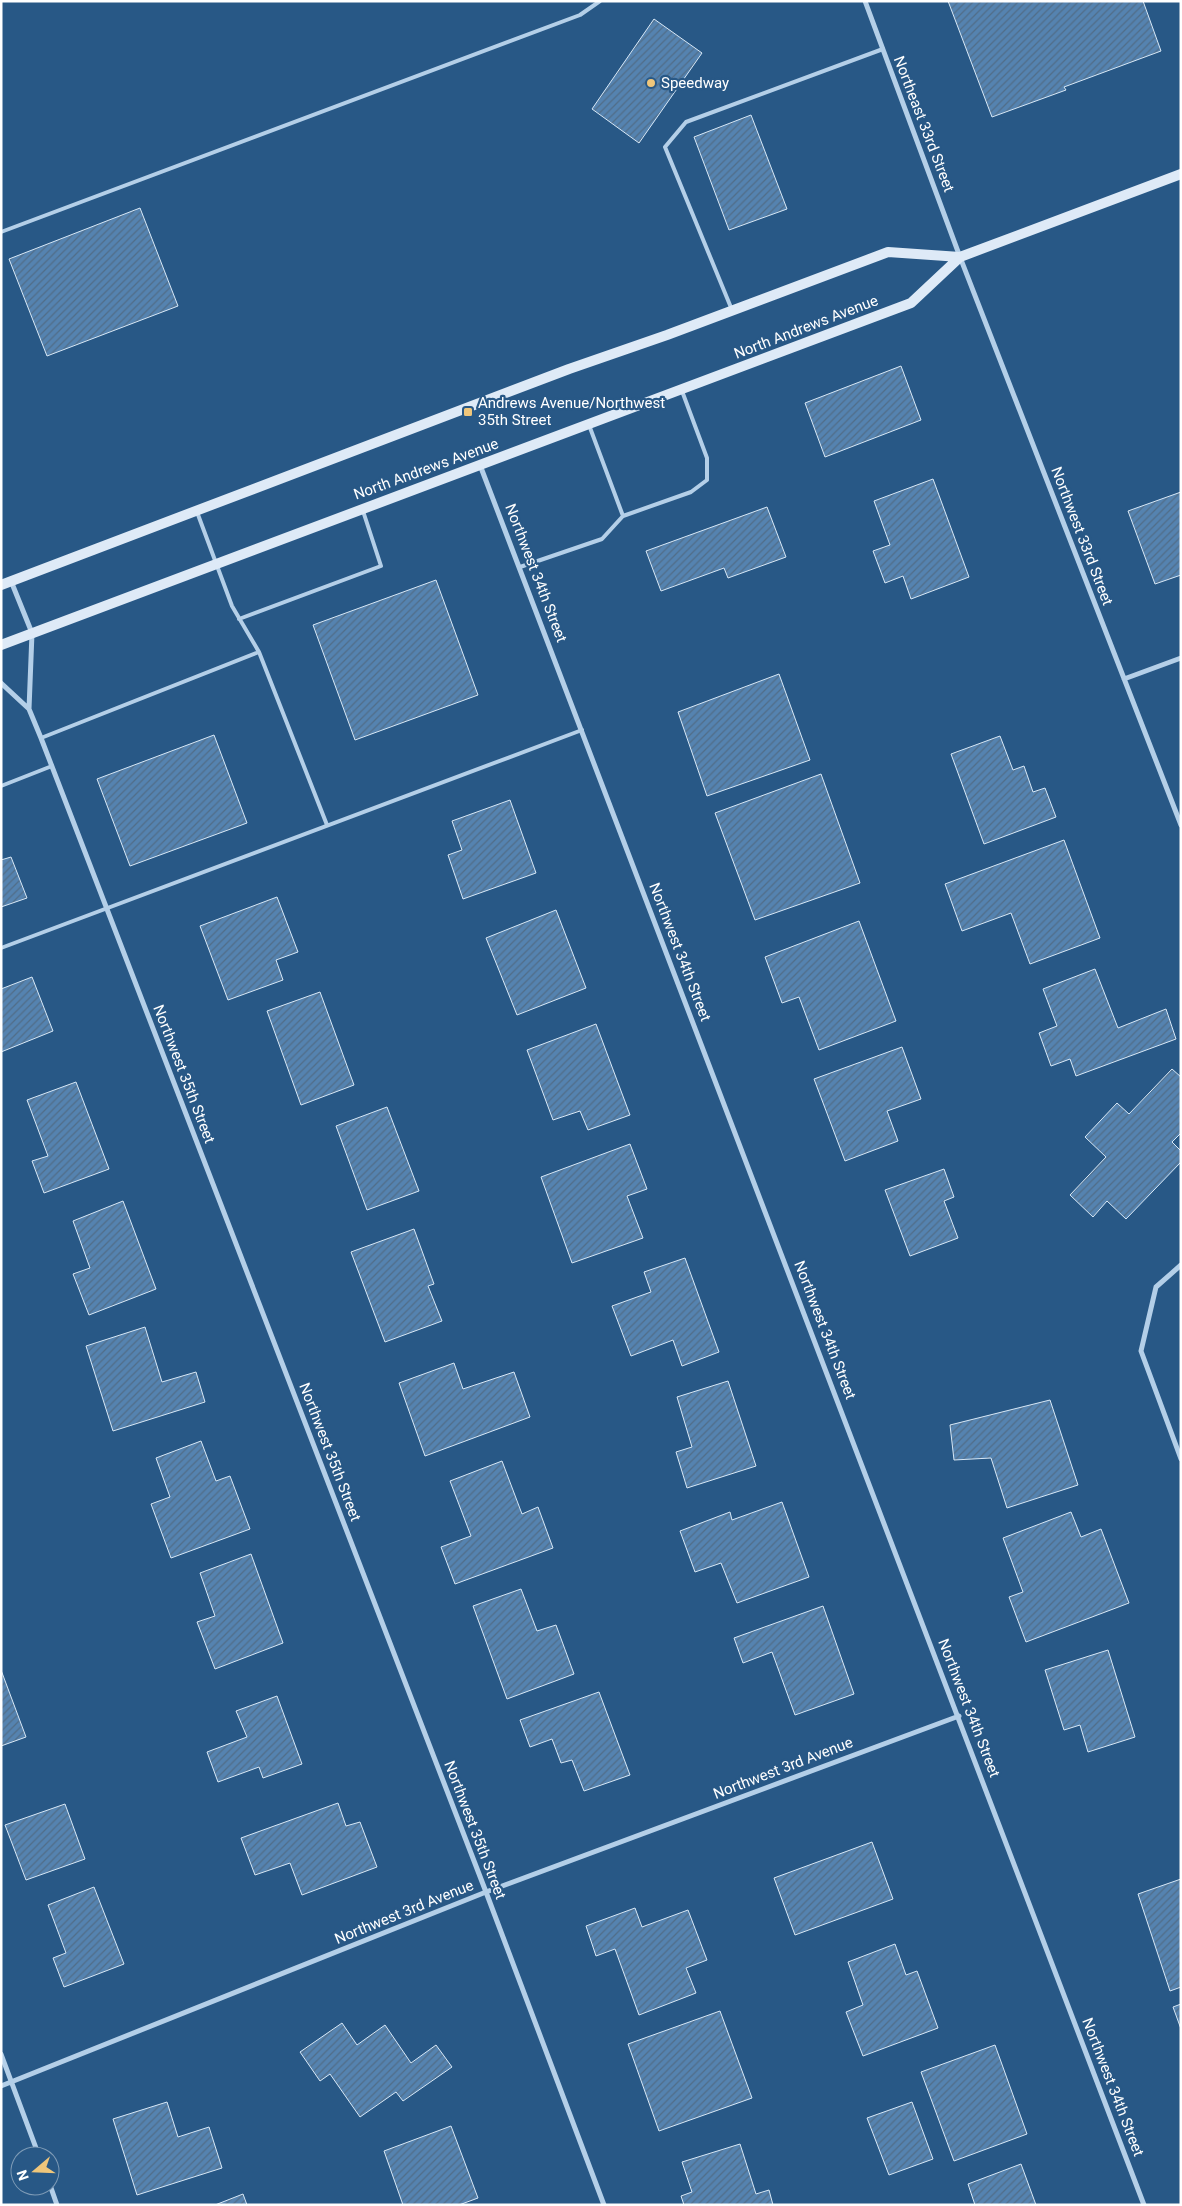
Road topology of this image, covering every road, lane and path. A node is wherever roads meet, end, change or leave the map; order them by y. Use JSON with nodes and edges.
{"nodes":[{"id":1,"x":600,"y":1,"type":"edge"},
{"id":2,"x":865,"y":1,"type":"edge"},
{"id":3,"x":883,"y":49,"type":"junction"},
{"id":4,"x":1181,"y":174,"type":"edge"},
{"id":5,"x":1,"y":232,"type":"edge"},
{"id":6,"x":960,"y":256,"type":"junction"},
{"id":7,"x":732,"y":310,"type":"junction"},
{"id":8,"x":681,"y":390,"type":"junction"},
{"id":9,"x":588,"y":425,"type":"junction"},
{"id":10,"x":480,"y":465,"type":"junction"},
{"id":11,"x":362,"y":509,"type":"junction"},
{"id":12,"x":196,"y":510,"type":"junction"},
{"id":13,"x":623,"y":516,"type":"junction"},
{"id":14,"x":216,"y":563,"type":"junction"},
{"id":15,"x":520,"y":567,"type":"junction"},
{"id":16,"x":6,"y":583,"type":"edge"},
{"id":17,"x":239,"y":619,"type":"junction"},
{"id":18,"x":32,"y":633,"type":"junction"},
{"id":19,"x":1,"y":645,"type":"edge"},
{"id":20,"x":259,"y":652,"type":"junction"},
{"id":21,"x":1181,"y":658,"type":"edge"},
{"id":22,"x":1124,"y":678,"type":"junction"},
{"id":23,"x":1,"y":683,"type":"edge"},
{"id":24,"x":29,"y":709,"type":"junction"},
{"id":25,"x":582,"y":730,"type":"junction"},
{"id":26,"x":41,"y":738,"type":"junction"},
{"id":27,"x":52,"y":766,"type":"junction"},
{"id":28,"x":1,"y":786,"type":"edge"},
{"id":29,"x":1181,"y":825,"type":"edge"},
{"id":30,"x":327,"y":826,"type":"junction"},
{"id":31,"x":106,"y":908,"type":"junction"},
{"id":32,"x":1,"y":948,"type":"edge"},
{"id":33,"x":1181,"y":1265,"type":"edge"},
{"id":34,"x":1181,"y":1459,"type":"edge"},
{"id":35,"x":959,"y":1716,"type":"junction"},
{"id":36,"x":486,"y":1892,"type":"junction"},
{"id":37,"x":1,"y":2054,"type":"edge"},
{"id":38,"x":12,"y":2082,"type":"junction"},
{"id":39,"x":1,"y":2086,"type":"edge"},
{"id":40,"x":35,"y":2146,"type":"edge"},
{"id":41,"x":604,"y":2205,"type":"edge"},
{"id":42,"x":1144,"y":2205,"type":"edge"}],
"edges":[{"from":1,"to":5,"type":"lane"},
{"from":2,"to":3,"type":"street","name":"Northeast 33rd Street"},
{"from":3,"to":6,"type":"street","name":"Northeast 33rd Street"},
{"from":3,"to":7,"type":"lane"},
{"from":4,"to":6,"type":"main road","name":"North Andrews Avenue"},
{"from":6,"to":7,"type":"main road","name":"North Andrews Avenue"},
{"from":6,"to":8,"type":"main road","name":"North Andrews Avenue"},
{"from":6,"to":22,"type":"street","name":"Northwest 33rd Street"},
{"from":7,"to":12,"type":"main road","name":"North Andrews Avenue"},
{"from":8,"to":9,"type":"main road","name":"North Andrews Avenue"},
{"from":8,"to":13,"type":"lane"},
{"from":9,"to":10,"type":"main road","name":"North Andrews Avenue"},
{"from":9,"to":13,"type":"lane"},
{"from":10,"to":11,"type":"main road","name":"North Andrews Avenue"},
{"from":10,"to":15,"type":"street","name":"Northwest 34th Street"},
{"from":11,"to":14,"type":"main road","name":"North Andrews Avenue"},
{"from":11,"to":17,"type":"lane"},
{"from":12,"to":14,"type":"lane"},
{"from":12,"to":16,"type":"main road","name":"North Andrews Avenue"},
{"from":13,"to":15,"type":"lane"},
{"from":14,"to":17,"type":"lane"},
{"from":14,"to":18,"type":"main road","name":"North Andrews Avenue"},
{"from":15,"to":25,"type":"street","name":"Northwest 34th Street"},
{"from":16,"to":18,"type":"street","name":"Northwest 35th Street"},
{"from":17,"to":20,"type":"lane"},
{"from":18,"to":19,"type":"main road","name":"North Andrews Avenue"},
{"from":18,"to":24,"type":"street","name":"Northwest 35th Street"},
{"from":20,"to":26,"type":"lane"},
{"from":20,"to":30,"type":"lane"},
{"from":21,"to":22,"type":"street"},
{"from":22,"to":29,"type":"street","name":"Northwest 33rd Street"},
{"from":23,"to":24,"type":"street","name":"Northwest 35th Street"},
{"from":24,"to":26,"type":"street","name":"Northwest 35th Street"},
{"from":25,"to":30,"type":"lane"},
{"from":25,"to":35,"type":"street","name":"Northwest 34th Street"},
{"from":26,"to":27,"type":"street","name":"Northwest 35th Street"},
{"from":27,"to":28,"type":"lane"},
{"from":27,"to":31,"type":"street","name":"Northwest 35th Street"},
{"from":30,"to":31,"type":"lane"},
{"from":31,"to":32,"type":"lane"},
{"from":31,"to":36,"type":"street","name":"Northwest 35th Street"},
{"from":33,"to":34,"type":"street"},
{"from":35,"to":36,"type":"street","name":"Northwest 3rd Avenue"},
{"from":35,"to":42,"type":"street","name":"Northwest 34th Street"},
{"from":36,"to":38,"type":"street","name":"Northwest 3rd Avenue"},
{"from":36,"to":41,"type":"street","name":"Northwest 35th Street"},
{"from":37,"to":38,"type":"street"},
{"from":38,"to":39,"type":"street","name":"Northwest 3rd Avenue"},
{"from":38,"to":40,"type":"street"}]}
